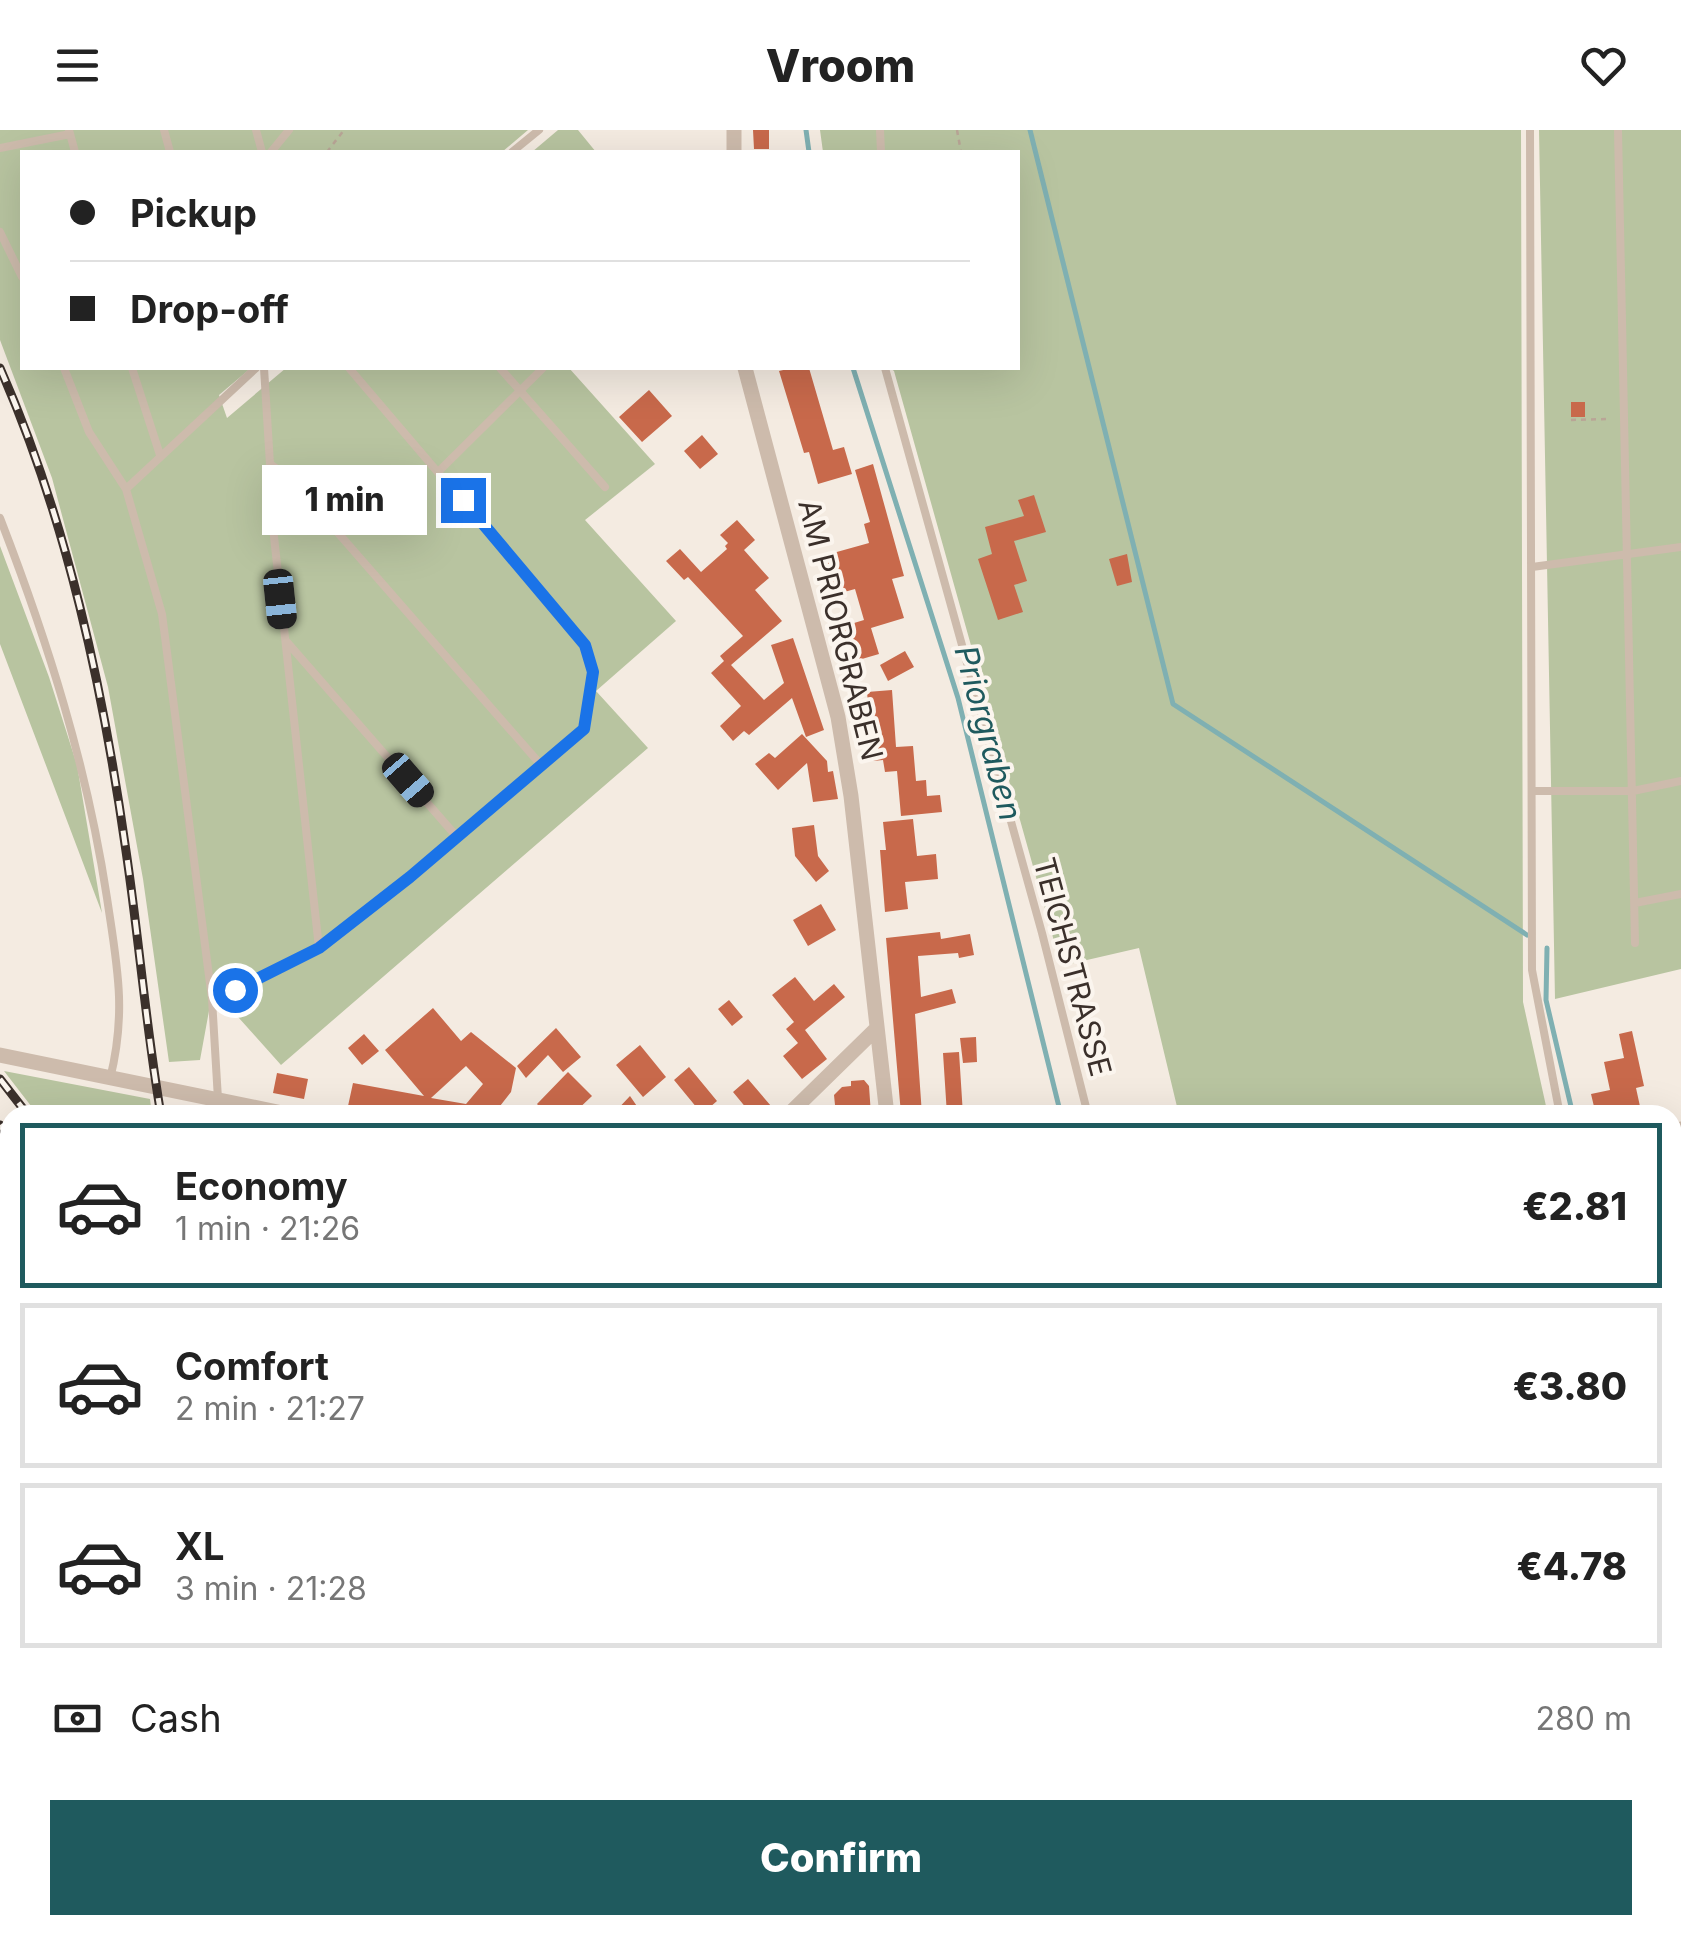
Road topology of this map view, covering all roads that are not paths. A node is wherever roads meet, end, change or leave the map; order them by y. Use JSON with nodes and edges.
{"nodes":[{"id":1,"x":289,"y":130,"type":"edge"},
{"id":2,"x":539,"y":130,"type":"edge"},
{"id":3,"x":1530,"y":130,"type":"edge"},
{"id":4,"x":1618,"y":130,"type":"edge"},
{"id":5,"x":69,"y":132,"type":"edge"},
{"id":6,"x":0,"y":148,"type":"edge"},
{"id":7,"x":273,"y":150,"type":"edge"},
{"id":8,"x":514,"y":150,"type":"edge"},
{"id":9,"x":0,"y":232,"type":"edge"},
{"id":10,"x":20,"y":273,"type":"edge"},
{"id":11,"x":65,"y":370,"type":"edge"},
{"id":12,"x":134,"y":370,"type":"edge"},
{"id":13,"x":254,"y":370,"type":"edge"},
{"id":14,"x":264,"y":370,"type":"edge"},
{"id":15,"x":351,"y":370,"type":"edge"},
{"id":16,"x":502,"y":370,"type":"edge"},
{"id":17,"x":541,"y":370,"type":"edge"},
{"id":18,"x":745,"y":370,"type":"edge"},
{"id":19,"x":886,"y":370,"type":"edge"},
{"id":20,"x":518,"y":389,"type":"junction"},
{"id":21,"x":160,"y":455,"type":"junction"},
{"id":22,"x":270,"y":464,"type":"junction"},
{"id":23,"x":438,"y":472,"type":"junction"},
{"id":24,"x":605,"y":487,"type":"dead end"},
{"id":25,"x":126,"y":489,"type":"junction"},
{"id":26,"x":0,"y":518,"type":"edge"},
{"id":27,"x":1681,"y":547,"type":"edge"},
{"id":28,"x":1628,"y":556,"type":"junction"},
{"id":29,"x":1532,"y":567,"type":"junction"},
{"id":30,"x":284,"y":638,"type":"junction"},
{"id":31,"x":541,"y":765,"type":"junction"},
{"id":32,"x":1681,"y":781,"type":"edge"},
{"id":33,"x":1533,"y":791,"type":"junction"},
{"id":34,"x":1633,"y":791,"type":"junction"},
{"id":35,"x":458,"y":836,"type":"junction"},
{"id":36,"x":1681,"y":894,"type":"edge"},
{"id":37,"x":1634,"y":903,"type":"junction"},
{"id":38,"x":1635,"y":942,"type":"dead end"},
{"id":39,"x":319,"y":948,"type":"junction"},
{"id":40,"x":212,"y":999,"type":"junction"},
{"id":41,"x":877,"y":1028,"type":"junction"},
{"id":42,"x":0,"y":1056,"type":"edge"},
{"id":43,"x":110,"y":1079,"type":"junction"},
{"id":44,"x":207,"y":1105,"type":"edge"},
{"id":45,"x":218,"y":1105,"type":"edge"},
{"id":46,"x":798,"y":1105,"type":"edge"},
{"id":47,"x":886,"y":1105,"type":"edge"},
{"id":48,"x":1085,"y":1105,"type":"edge"},
{"id":49,"x":1558,"y":1105,"type":"edge"}],
"edges":[{"from":1,"to":7,"type":"lane"},
{"from":2,"to":8,"type":"lane"},
{"from":3,"to":29,"type":"lane"},
{"from":4,"to":28,"type":"lane"},
{"from":5,"to":6,"type":"lane"},
{"from":9,"to":10,"type":"lane"},
{"from":11,"to":25,"type":"lane"},
{"from":12,"to":21,"type":"lane"},
{"from":13,"to":21,"type":"lane"},
{"from":14,"to":22,"type":"lane"},
{"from":15,"to":23,"type":"lane"},
{"from":16,"to":20,"type":"lane"},
{"from":17,"to":20,"type":"lane"},
{"from":18,"to":41,"type":"street","name":"AM PRIORGRABEN"},
{"from":19,"to":48,"type":"lane","name":"TEICHSTRASSE"},
{"from":20,"to":23,"type":"lane"},
{"from":20,"to":24,"type":"lane"},
{"from":21,"to":25,"type":"lane"},
{"from":22,"to":30,"type":"lane"},
{"from":22,"to":31,"type":"lane"},
{"from":23,"to":31,"type":"lane"},
{"from":25,"to":40,"type":"lane"},
{"from":26,"to":43,"type":"lane"},
{"from":27,"to":28,"type":"lane"},
{"from":28,"to":29,"type":"lane"},
{"from":28,"to":34,"type":"lane"},
{"from":29,"to":33,"type":"lane"},
{"from":30,"to":35,"type":"lane"},
{"from":30,"to":39,"type":"lane"},
{"from":31,"to":35,"type":"lane"},
{"from":32,"to":34,"type":"lane"},
{"from":33,"to":34,"type":"lane"},
{"from":33,"to":49,"type":"lane"},
{"from":34,"to":37,"type":"lane"},
{"from":35,"to":39,"type":"lane"},
{"from":36,"to":37,"type":"lane"},
{"from":37,"to":38,"type":"lane"},
{"from":39,"to":40,"type":"lane"},
{"from":40,"to":45,"type":"lane"},
{"from":41,"to":46,"type":"street"},
{"from":41,"to":47,"type":"street","name":"AM PRIORGRABEN"},
{"from":42,"to":43,"type":"street"},
{"from":43,"to":44,"type":"street"}]}
